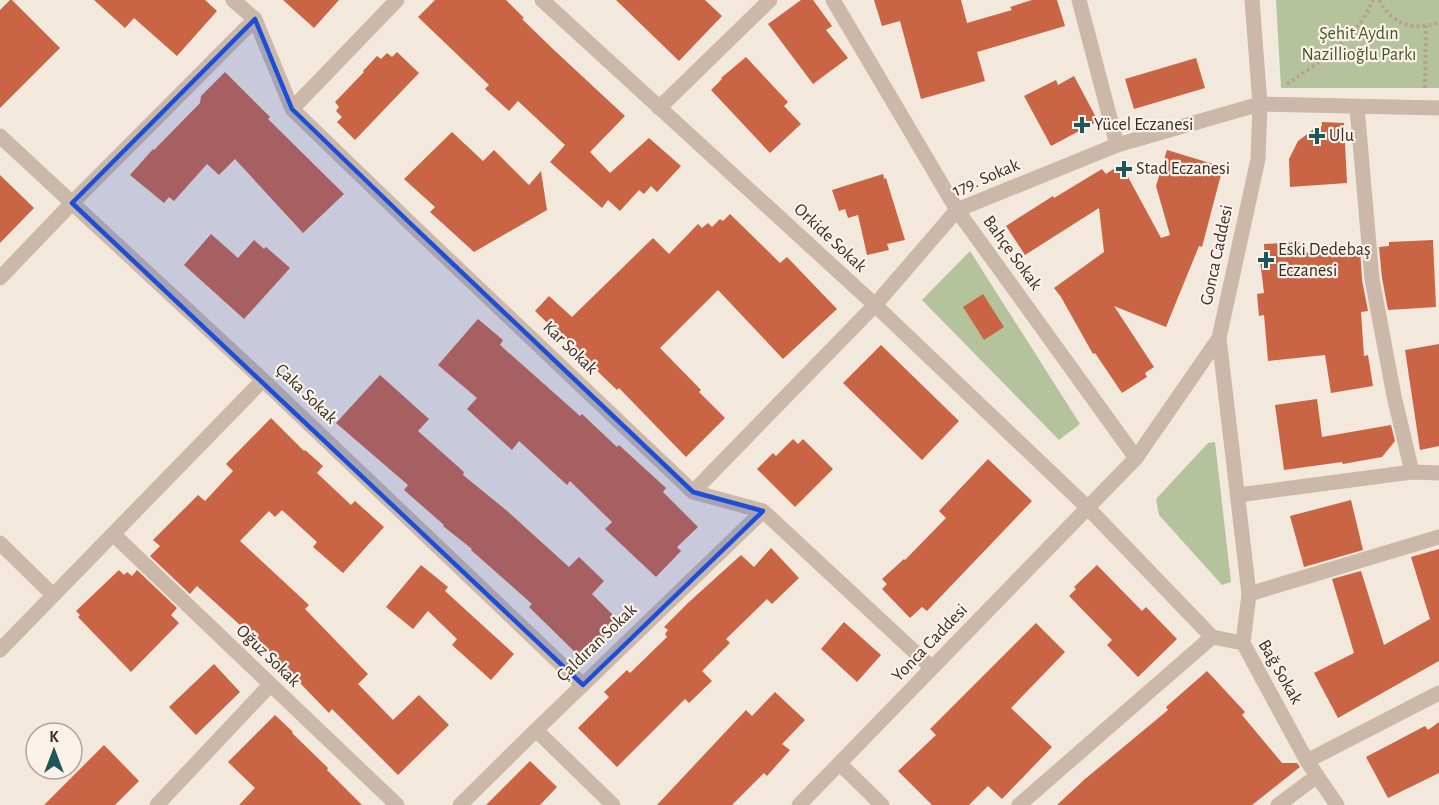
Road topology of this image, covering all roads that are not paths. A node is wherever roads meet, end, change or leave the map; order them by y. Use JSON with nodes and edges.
{"nodes":[{"id":1,"x":233,"y":0,"type":"edge"},
{"id":2,"x":397,"y":0,"type":"edge"},
{"id":3,"x":542,"y":0,"type":"edge"},
{"id":4,"x":770,"y":0,"type":"edge"},
{"id":5,"x":832,"y":0,"type":"edge"},
{"id":6,"x":1079,"y":0,"type":"edge"},
{"id":7,"x":1252,"y":0,"type":"edge"},
{"id":8,"x":255,"y":19,"type":"junction"},
{"id":9,"x":1260,"y":104,"type":"junction"},
{"id":10,"x":1357,"y":107,"type":"junction"},
{"id":11,"x":660,"y":108,"type":"junction"},
{"id":12,"x":1439,"y":108,"type":"edge"},
{"id":13,"x":292,"y":109,"type":"junction"},
{"id":14,"x":0,"y":135,"type":"edge"},
{"id":15,"x":1117,"y":145,"type":"junction"},
{"id":16,"x":72,"y":203,"type":"junction"},
{"id":17,"x":957,"y":210,"type":"junction"},
{"id":18,"x":0,"y":278,"type":"edge"},
{"id":19,"x":874,"y":305,"type":"junction"},
{"id":20,"x":1219,"y":338,"type":"junction"},
{"id":21,"x":263,"y":380,"type":"junction"},
{"id":22,"x":1136,"y":458,"type":"junction"},
{"id":23,"x":1413,"y":472,"type":"junction"},
{"id":24,"x":1439,"y":473,"type":"edge"},
{"id":25,"x":693,"y":492,"type":"junction"},
{"id":26,"x":1238,"y":495,"type":"junction"},
{"id":27,"x":1088,"y":508,"type":"junction"},
{"id":28,"x":763,"y":511,"type":"junction"},
{"id":29,"x":112,"y":534,"type":"junction"},
{"id":30,"x":1439,"y":537,"type":"edge"},
{"id":31,"x":0,"y":543,"type":"edge"},
{"id":32,"x":1249,"y":594,"type":"junction"},
{"id":33,"x":53,"y":595,"type":"junction"},
{"id":34,"x":1212,"y":637,"type":"junction"},
{"id":35,"x":1243,"y":643,"type":"junction"},
{"id":36,"x":0,"y":650,"type":"edge"},
{"id":37,"x":932,"y":668,"type":"junction"},
{"id":38,"x":270,"y":685,"type":"junction"},
{"id":39,"x":582,"y":685,"type":"junction"},
{"id":40,"x":1439,"y":693,"type":"edge"},
{"id":41,"x":536,"y":730,"type":"junction"},
{"id":42,"x":1307,"y":761,"type":"junction"},
{"id":43,"x":840,"y":764,"type":"junction"},
{"id":44,"x":1317,"y":776,"type":"junction"},
{"id":45,"x":157,"y":805,"type":"edge"},
{"id":46,"x":397,"y":805,"type":"edge"},
{"id":47,"x":460,"y":805,"type":"edge"},
{"id":48,"x":613,"y":805,"type":"edge"},
{"id":49,"x":800,"y":805,"type":"edge"},
{"id":50,"x":882,"y":805,"type":"edge"},
{"id":51,"x":1019,"y":805,"type":"edge"},
{"id":52,"x":1278,"y":805,"type":"edge"},
{"id":53,"x":1337,"y":805,"type":"edge"}],
"edges":[{"from":1,"to":8,"type":"street","name":"Kar Sokak"},
{"from":2,"to":13,"type":"street"},
{"from":3,"to":11,"type":"street","name":"Orkide Sokak"},
{"from":4,"to":11,"type":"street"},
{"from":5,"to":17,"type":"street","name":"Bahçe Sokak"},
{"from":6,"to":15,"type":"street"},
{"from":7,"to":9,"type":"street","name":"Gonca Caddesi"},
{"from":8,"to":13,"type":"street","name":"Kar Sokak"},
{"from":8,"to":16,"type":"street"},
{"from":9,"to":10,"type":"street","name":"179. Sokak"},
{"from":9,"to":15,"type":"street","name":"179. Sokak"},
{"from":9,"to":20,"type":"street","name":"Gonca Caddesi"},
{"from":10,"to":12,"type":"street","name":"179. Sokak"},
{"from":10,"to":23,"type":"street"},
{"from":11,"to":19,"type":"street","name":"Orkide Sokak"},
{"from":13,"to":25,"type":"street","name":"Kar Sokak"},
{"from":14,"to":16,"type":"street","name":"Çaka Sokak"},
{"from":15,"to":17,"type":"street","name":"179. Sokak"},
{"from":16,"to":18,"type":"street"},
{"from":16,"to":21,"type":"street","name":"Çaka Sokak"},
{"from":17,"to":19,"type":"street","name":"179. Sokak"},
{"from":17,"to":22,"type":"street","name":"Bahçe Sokak"},
{"from":19,"to":25,"type":"street","name":"179. Sokak"},
{"from":19,"to":27,"type":"street","name":"Orkide Sokak"},
{"from":20,"to":22,"type":"street","name":"Gonca Caddesi"},
{"from":20,"to":26,"type":"street"},
{"from":21,"to":29,"type":"street"},
{"from":21,"to":39,"type":"street","name":"Çaka Sokak"},
{"from":22,"to":27,"type":"street","name":"Yonca Caddesi"},
{"from":23,"to":24,"type":"street"},
{"from":23,"to":26,"type":"street"},
{"from":25,"to":28,"type":"street","name":"Kar Sokak"},
{"from":26,"to":32,"type":"street"},
{"from":27,"to":34,"type":"street"},
{"from":27,"to":37,"type":"street","name":"Yonca Caddesi"},
{"from":28,"to":37,"type":"street","name":"Kar Sokak"},
{"from":28,"to":39,"type":"street","name":"Çaldıran Sokak"},
{"from":29,"to":33,"type":"street"},
{"from":29,"to":38,"type":"street","name":"Oğuz Sokak"},
{"from":30,"to":32,"type":"street"},
{"from":31,"to":33,"type":"street"},
{"from":32,"to":35,"type":"street"},
{"from":33,"to":36,"type":"street"},
{"from":34,"to":35,"type":"street","name":"Bağ Sokak"},
{"from":34,"to":51,"type":"street"},
{"from":35,"to":42,"type":"street","name":"Bağ Sokak"},
{"from":37,"to":43,"type":"street","name":"Yonca Caddesi"},
{"from":38,"to":45,"type":"street"},
{"from":38,"to":46,"type":"street","name":"Oğuz Sokak"},
{"from":39,"to":41,"type":"street","name":"Çaldıran Sokak"},
{"from":40,"to":42,"type":"street"},
{"from":41,"to":47,"type":"street","name":"Çaldıran Sokak"},
{"from":41,"to":48,"type":"street"},
{"from":42,"to":44,"type":"street","name":"Bağ Sokak"},
{"from":43,"to":49,"type":"street","name":"Yonca Caddesi"},
{"from":43,"to":50,"type":"street"},
{"from":44,"to":52,"type":"street"},
{"from":44,"to":53,"type":"street","name":"Bağ Sokak"}]}
